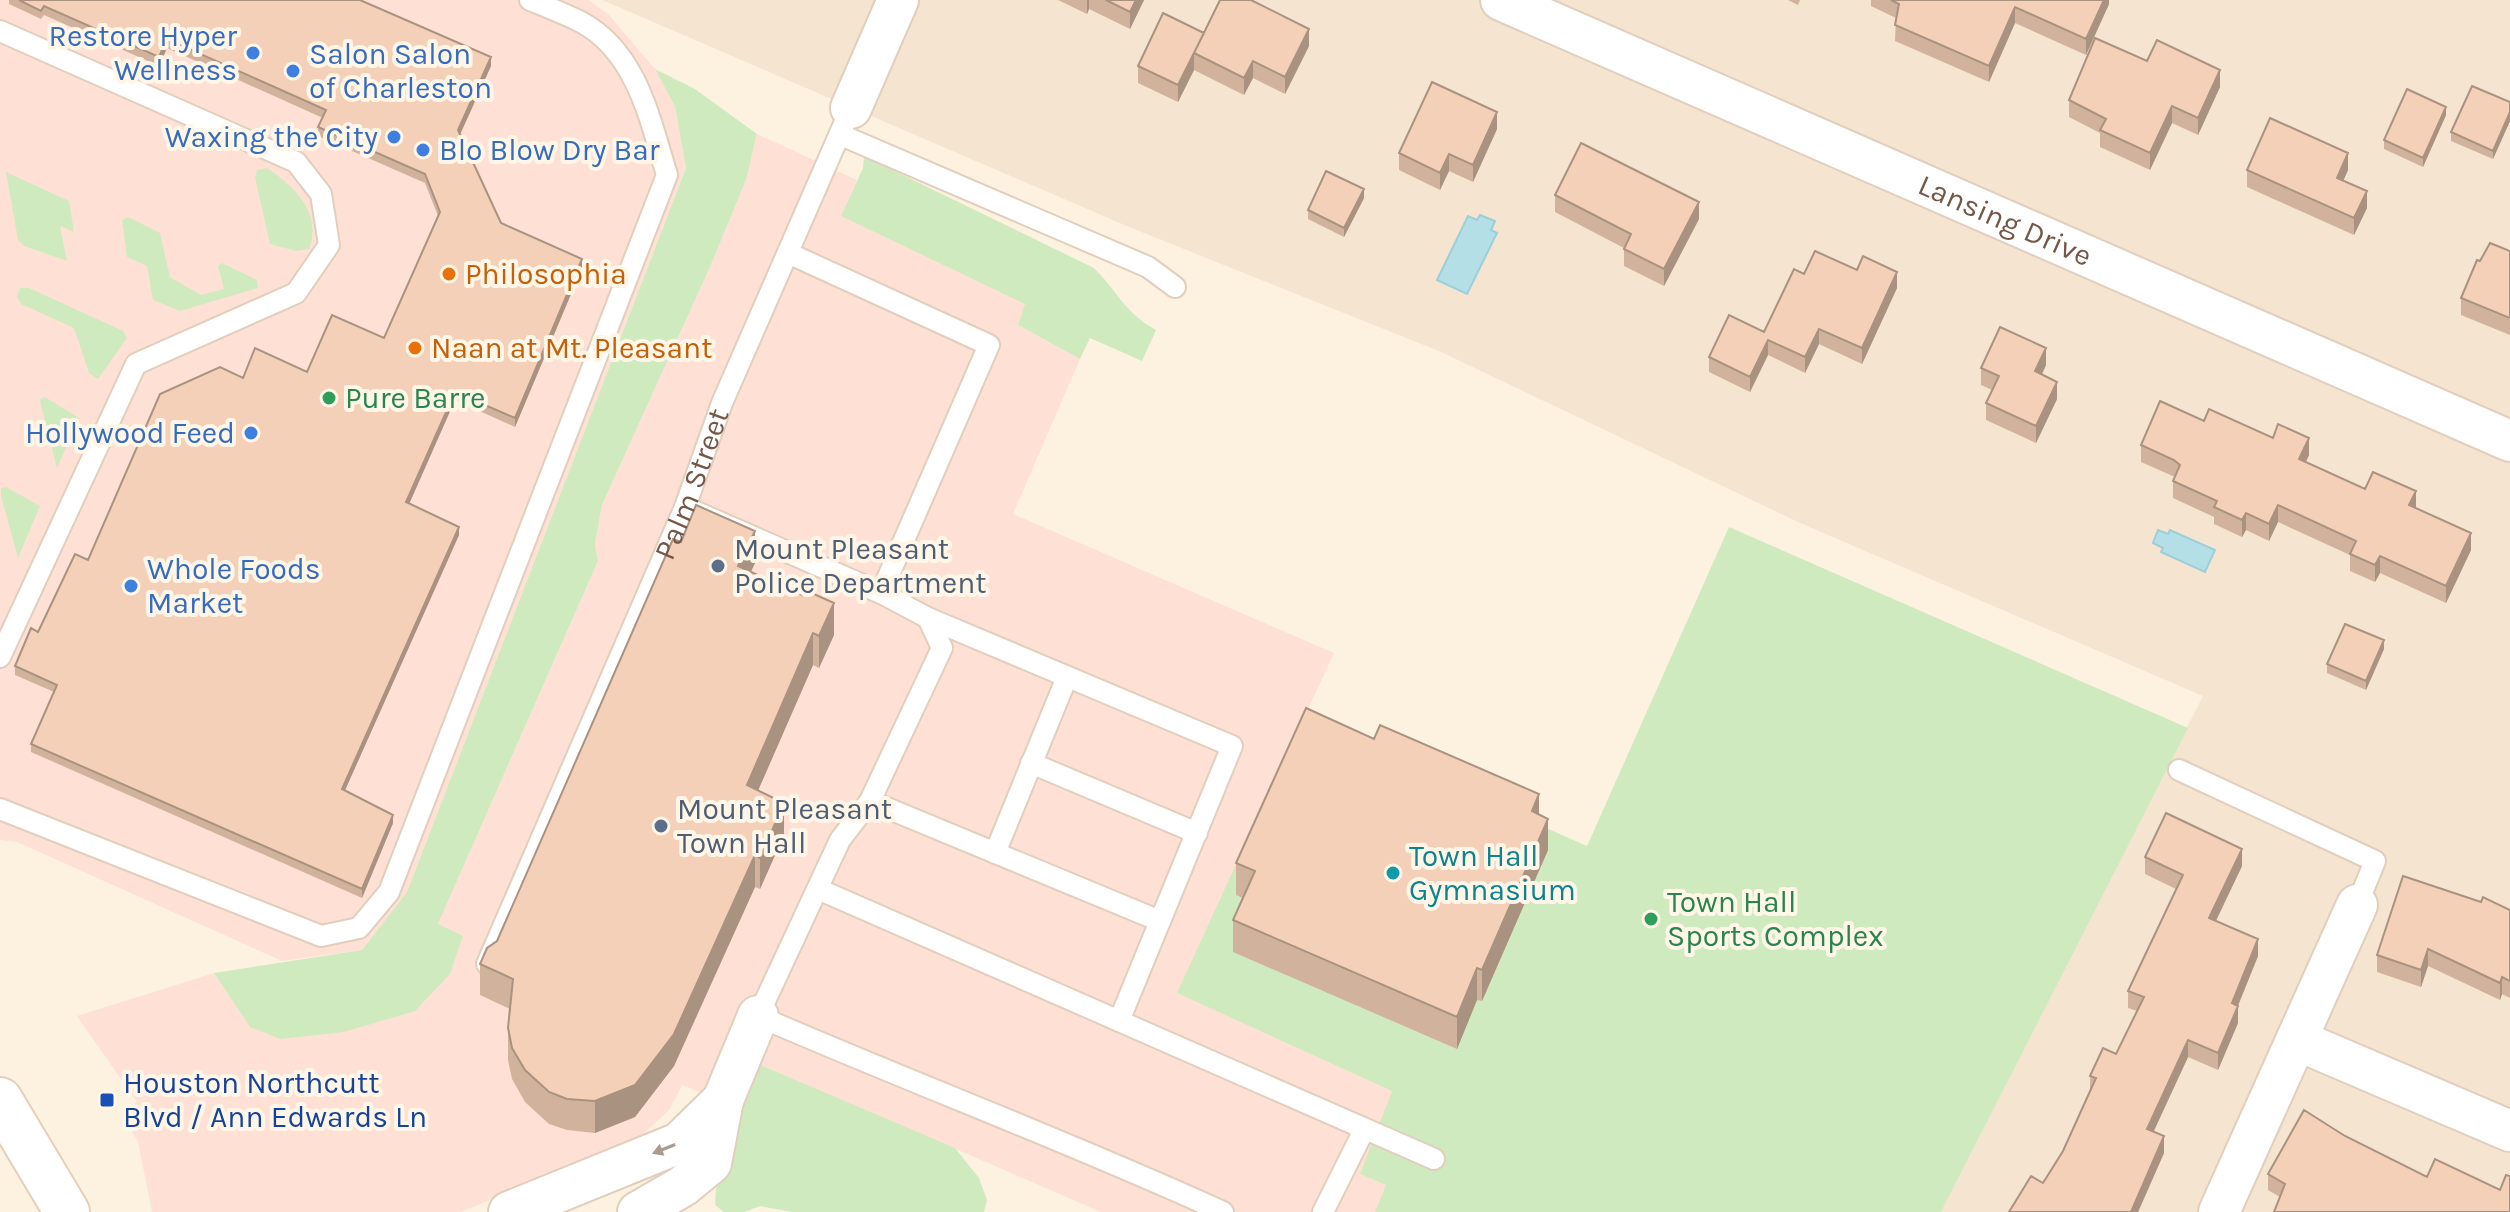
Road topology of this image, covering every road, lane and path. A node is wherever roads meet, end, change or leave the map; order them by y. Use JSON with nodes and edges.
{"nodes":[{"id":1,"x":530,"y":0,"type":"edge"},
{"id":2,"x":898,"y":0,"type":"edge"},
{"id":3,"x":1501,"y":0,"type":"edge"},
{"id":4,"x":0,"y":31,"type":"edge"},
{"id":5,"x":846,"y":121,"type":"junction"},
{"id":6,"x":788,"y":253,"type":"junction"},
{"id":7,"x":1175,"y":287,"type":"dead end"},
{"id":8,"x":2510,"y":441,"type":"edge"},
{"id":9,"x":685,"y":507,"type":"junction"},
{"id":10,"x":881,"y":593,"type":"junction"},
{"id":11,"x":928,"y":618,"type":"junction"},
{"id":12,"x":0,"y":657,"type":"edge"},
{"id":13,"x":1067,"y":677,"type":"junction"},
{"id":14,"x":1031,"y":763,"type":"junction"},
{"id":15,"x":2179,"y":770,"type":"dead end"},
{"id":16,"x":870,"y":801,"type":"junction"},
{"id":17,"x":0,"y":809,"type":"edge"},
{"id":18,"x":1197,"y":833,"type":"junction"},
{"id":19,"x":995,"y":853,"type":"junction"},
{"id":20,"x":818,"y":889,"type":"junction"},
{"id":21,"x":2357,"y":905,"type":"joint"},
{"id":22,"x":1160,"y":921,"type":"junction"},
{"id":23,"x":485,"y":967,"type":"edge"},
{"id":24,"x":758,"y":1016,"type":"junction"},
{"id":25,"x":1119,"y":1021,"type":"junction"},
{"id":26,"x":2297,"y":1040,"type":"junction"},
{"id":27,"x":0,"y":1100,"type":"edge"},
{"id":28,"x":723,"y":1100,"type":"junction"},
{"id":29,"x":1364,"y":1130,"type":"junction"},
{"id":30,"x":2510,"y":1131,"type":"edge"},
{"id":31,"x":1434,"y":1159,"type":"dead end"},
{"id":32,"x":67,"y":1212,"type":"edge"},
{"id":33,"x":509,"y":1212,"type":"edge"},
{"id":34,"x":638,"y":1212,"type":"edge"},
{"id":35,"x":1223,"y":1212,"type":"edge"},
{"id":36,"x":1323,"y":1212,"type":"edge"},
{"id":37,"x":2219,"y":1212,"type":"edge"}],
"edges":[{"from":1,"to":17,"type":"lane"},
{"from":2,"to":5,"type":"street","name":"Palm Street"},
{"from":3,"to":8,"type":"street","name":"Lansing Drive"},
{"from":4,"to":12,"type":"lane"},
{"from":5,"to":6,"type":"lane","name":"Palm Street"},
{"from":5,"to":7,"type":"lane"},
{"from":6,"to":9,"type":"lane","name":"Palm Street"},
{"from":6,"to":10,"type":"lane"},
{"from":9,"to":10,"type":"lane"},
{"from":9,"to":23,"type":"lane","name":"Palm Street"},
{"from":10,"to":11,"type":"lane"},
{"from":11,"to":13,"type":"lane"},
{"from":11,"to":16,"type":"lane"},
{"from":13,"to":14,"type":"lane"},
{"from":13,"to":18,"type":"lane"},
{"from":14,"to":18,"type":"lane"},
{"from":14,"to":19,"type":"lane"},
{"from":15,"to":21,"type":"lane"},
{"from":16,"to":19,"type":"lane"},
{"from":16,"to":20,"type":"lane"},
{"from":18,"to":22,"type":"lane"},
{"from":19,"to":22,"type":"lane"},
{"from":20,"to":24,"type":"lane"},
{"from":20,"to":25,"type":"lane"},
{"from":21,"to":26,"type":"street"},
{"from":22,"to":25,"type":"lane"},
{"from":24,"to":28,"type":"street"},
{"from":24,"to":35,"type":"lane"},
{"from":25,"to":29,"type":"lane"},
{"from":26,"to":30,"type":"street"},
{"from":26,"to":37,"type":"street"},
{"from":27,"to":32,"type":"street"},
{"from":28,"to":33,"type":"street","one_way":true},
{"from":28,"to":34,"type":"street"},
{"from":29,"to":31,"type":"lane"},
{"from":29,"to":36,"type":"lane"}]}
